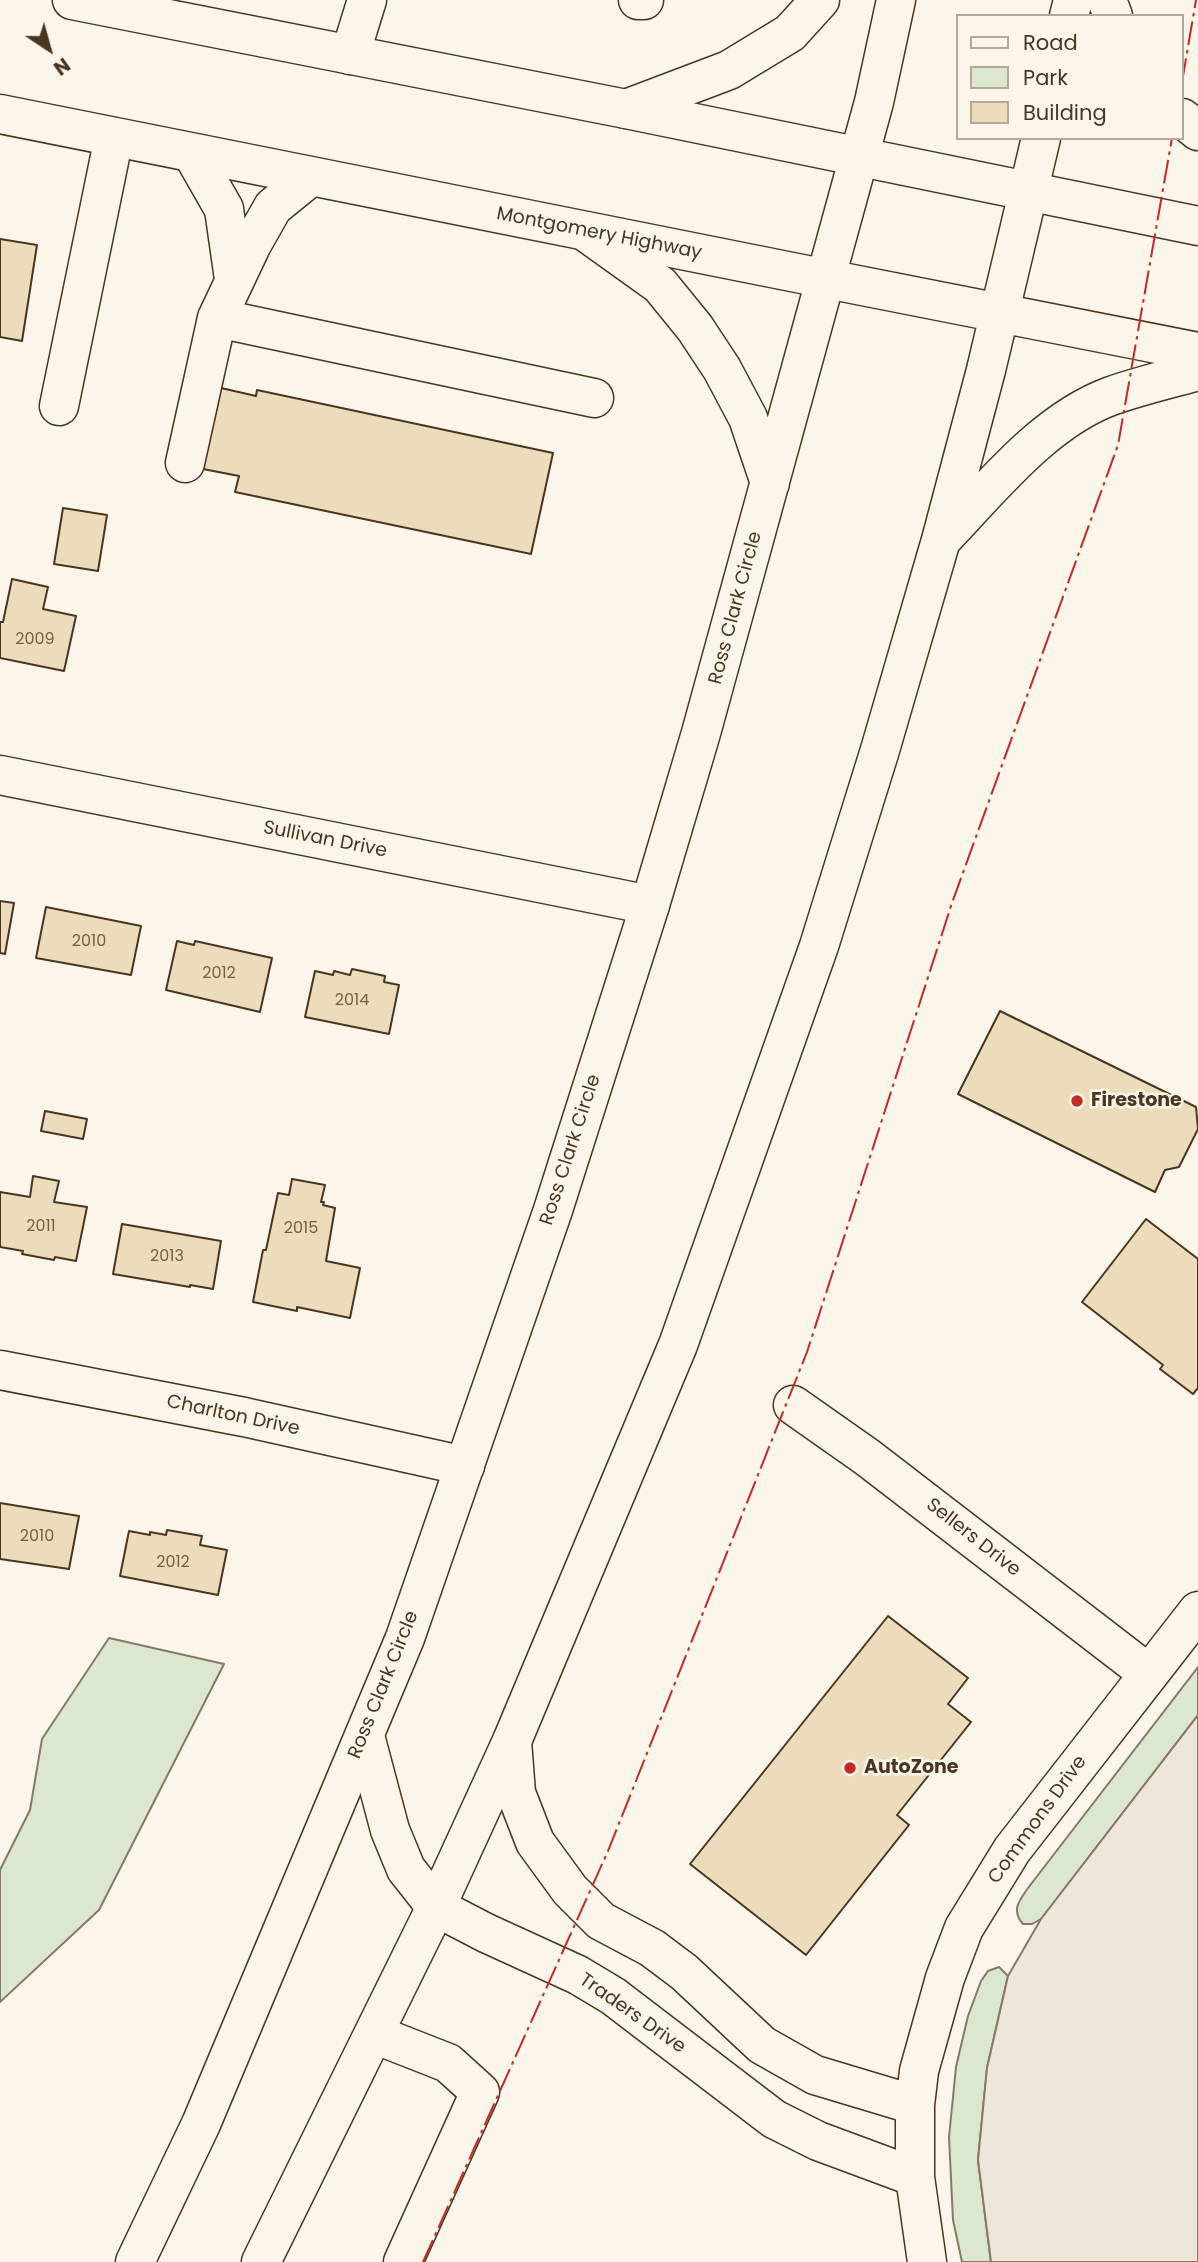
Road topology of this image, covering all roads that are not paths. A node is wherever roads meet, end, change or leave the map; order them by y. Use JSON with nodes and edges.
{"nodes":[{"id":1,"x":72,"y":0,"type":"edge"},
{"id":2,"x":366,"y":0,"type":"edge"},
{"id":3,"x":820,"y":0,"type":"edge"},
{"id":4,"x":896,"y":0,"type":"edge"},
{"id":5,"x":351,"y":55,"type":"junction"},
{"id":6,"x":626,"y":109,"type":"junction"},
{"id":7,"x":0,"y":114,"type":"edge"},
{"id":8,"x":1184,"y":120,"type":"edge"},
{"id":9,"x":1198,"y":131,"type":"edge"},
{"id":10,"x":114,"y":137,"type":"junction"},
{"id":11,"x":1041,"y":140,"type":"edge"},
{"id":12,"x":192,"y":153,"type":"junction"},
{"id":13,"x":859,"y":157,"type":"junction"},
{"id":14,"x":310,"y":177,"type":"junction"},
{"id":15,"x":1028,"y":192,"type":"junction"},
{"id":16,"x":1198,"y":226,"type":"edge"},
{"id":17,"x":586,"y":232,"type":"junction"},
{"id":18,"x":234,"y":279,"type":"junction"},
{"id":19,"x":827,"y":279,"type":"junction"},
{"id":20,"x":1000,"y":313,"type":"junction"},
{"id":21,"x":217,"y":317,"type":"junction"},
{"id":22,"x":1198,"y":352,"type":"edge"},
{"id":23,"x":1198,"y":371,"type":"edge"},
{"id":24,"x":594,"y":398,"type":"dead end"},
{"id":25,"x":59,"y":406,"type":"dead end"},
{"id":26,"x":185,"y":463,"type":"dead end"},
{"id":27,"x":770,"y":482,"type":"junction"},
{"id":28,"x":941,"y":540,"type":"junction"},
{"id":29,"x":0,"y":775,"type":"edge"},
{"id":30,"x":650,"y":905,"type":"junction"},
{"id":31,"x":0,"y":1370,"type":"edge"},
{"id":32,"x":793,"y":1405,"type":"dead end"},
{"id":33,"x":464,"y":1466,"type":"junction"},
{"id":34,"x":1198,"y":1611,"type":"edge"},
{"id":35,"x":1149,"y":1674,"type":"junction"},
{"id":36,"x":365,"y":1736,"type":"junction"},
{"id":37,"x":512,"y":1741,"type":"junction"},
{"id":38,"x":436,"y":1907,"type":"junction"},
{"id":39,"x":374,"y":2034,"type":"junction"},
{"id":40,"x":915,"y":2105,"type":"junction"},
{"id":41,"x":915,"y":2177,"type":"junction"},
{"id":42,"x":135,"y":2262,"type":"edge"},
{"id":43,"x":261,"y":2262,"type":"edge"},
{"id":44,"x":403,"y":2262,"type":"edge"},
{"id":45,"x":927,"y":2262,"type":"edge"}],
"edges":[{"from":1,"to":5,"type":"main road"},
{"from":2,"to":5,"type":"main road"},
{"from":3,"to":6,"type":"main road"},
{"from":4,"to":13,"type":"main road","name":"Ross Clark Circle"},
{"from":5,"to":6,"type":"main road"},
{"from":6,"to":13,"type":"main road"},
{"from":7,"to":10,"type":"main road","name":"Montgomery Highway"},
{"from":8,"to":9,"type":"main road"},
{"from":10,"to":12,"type":"main road","name":"Montgomery Highway"},
{"from":10,"to":25,"type":"main road"},
{"from":11,"to":15,"type":"main road"},
{"from":12,"to":14,"type":"main road","name":"Montgomery Highway"},
{"from":12,"to":18,"type":"main road"},
{"from":13,"to":15,"type":"main road"},
{"from":13,"to":19,"type":"main road","name":"Ross Clark Circle"},
{"from":14,"to":17,"type":"main road","name":"Montgomery Highway"},
{"from":14,"to":18,"type":"main road"},
{"from":15,"to":16,"type":"main road"},
{"from":15,"to":20,"type":"main road"},
{"from":17,"to":19,"type":"main road","name":"Montgomery Highway"},
{"from":17,"to":27,"type":"main road"},
{"from":18,"to":21,"type":"main road"},
{"from":19,"to":20,"type":"main road","name":"Montgomery Highway"},
{"from":19,"to":27,"type":"main road","name":"Ross Clark Circle"},
{"from":20,"to":22,"type":"main road","name":"Montgomery Highway"},
{"from":20,"to":28,"type":"main road"},
{"from":21,"to":24,"type":"main road"},
{"from":21,"to":26,"type":"main road"},
{"from":23,"to":28,"type":"main road"},
{"from":27,"to":30,"type":"main road","name":"Ross Clark Circle"},
{"from":28,"to":37,"type":"main road"},
{"from":29,"to":30,"type":"main road","name":"Sullivan Drive"},
{"from":30,"to":33,"type":"main road","name":"Ross Clark Circle"},
{"from":31,"to":33,"type":"main road","name":"Charlton Drive"},
{"from":32,"to":35,"type":"main road","name":"Sellers Drive"},
{"from":33,"to":36,"type":"main road","name":"Ross Clark Circle"},
{"from":34,"to":35,"type":"main road","name":"Commons Drive"},
{"from":35,"to":40,"type":"main road","name":"Commons Drive"},
{"from":36,"to":38,"type":"main road","name":"Traders Drive"},
{"from":36,"to":42,"type":"main road","name":"Ross Clark Circle"},
{"from":37,"to":38,"type":"main road"},
{"from":37,"to":40,"type":"main road"},
{"from":38,"to":39,"type":"main road"},
{"from":38,"to":41,"type":"main road","name":"Traders Drive"},
{"from":39,"to":43,"type":"main road"},
{"from":39,"to":44,"type":"main road"},
{"from":40,"to":41,"type":"main road","name":"Commons Drive"},
{"from":41,"to":45,"type":"main road","name":"Commons Drive"}]}
